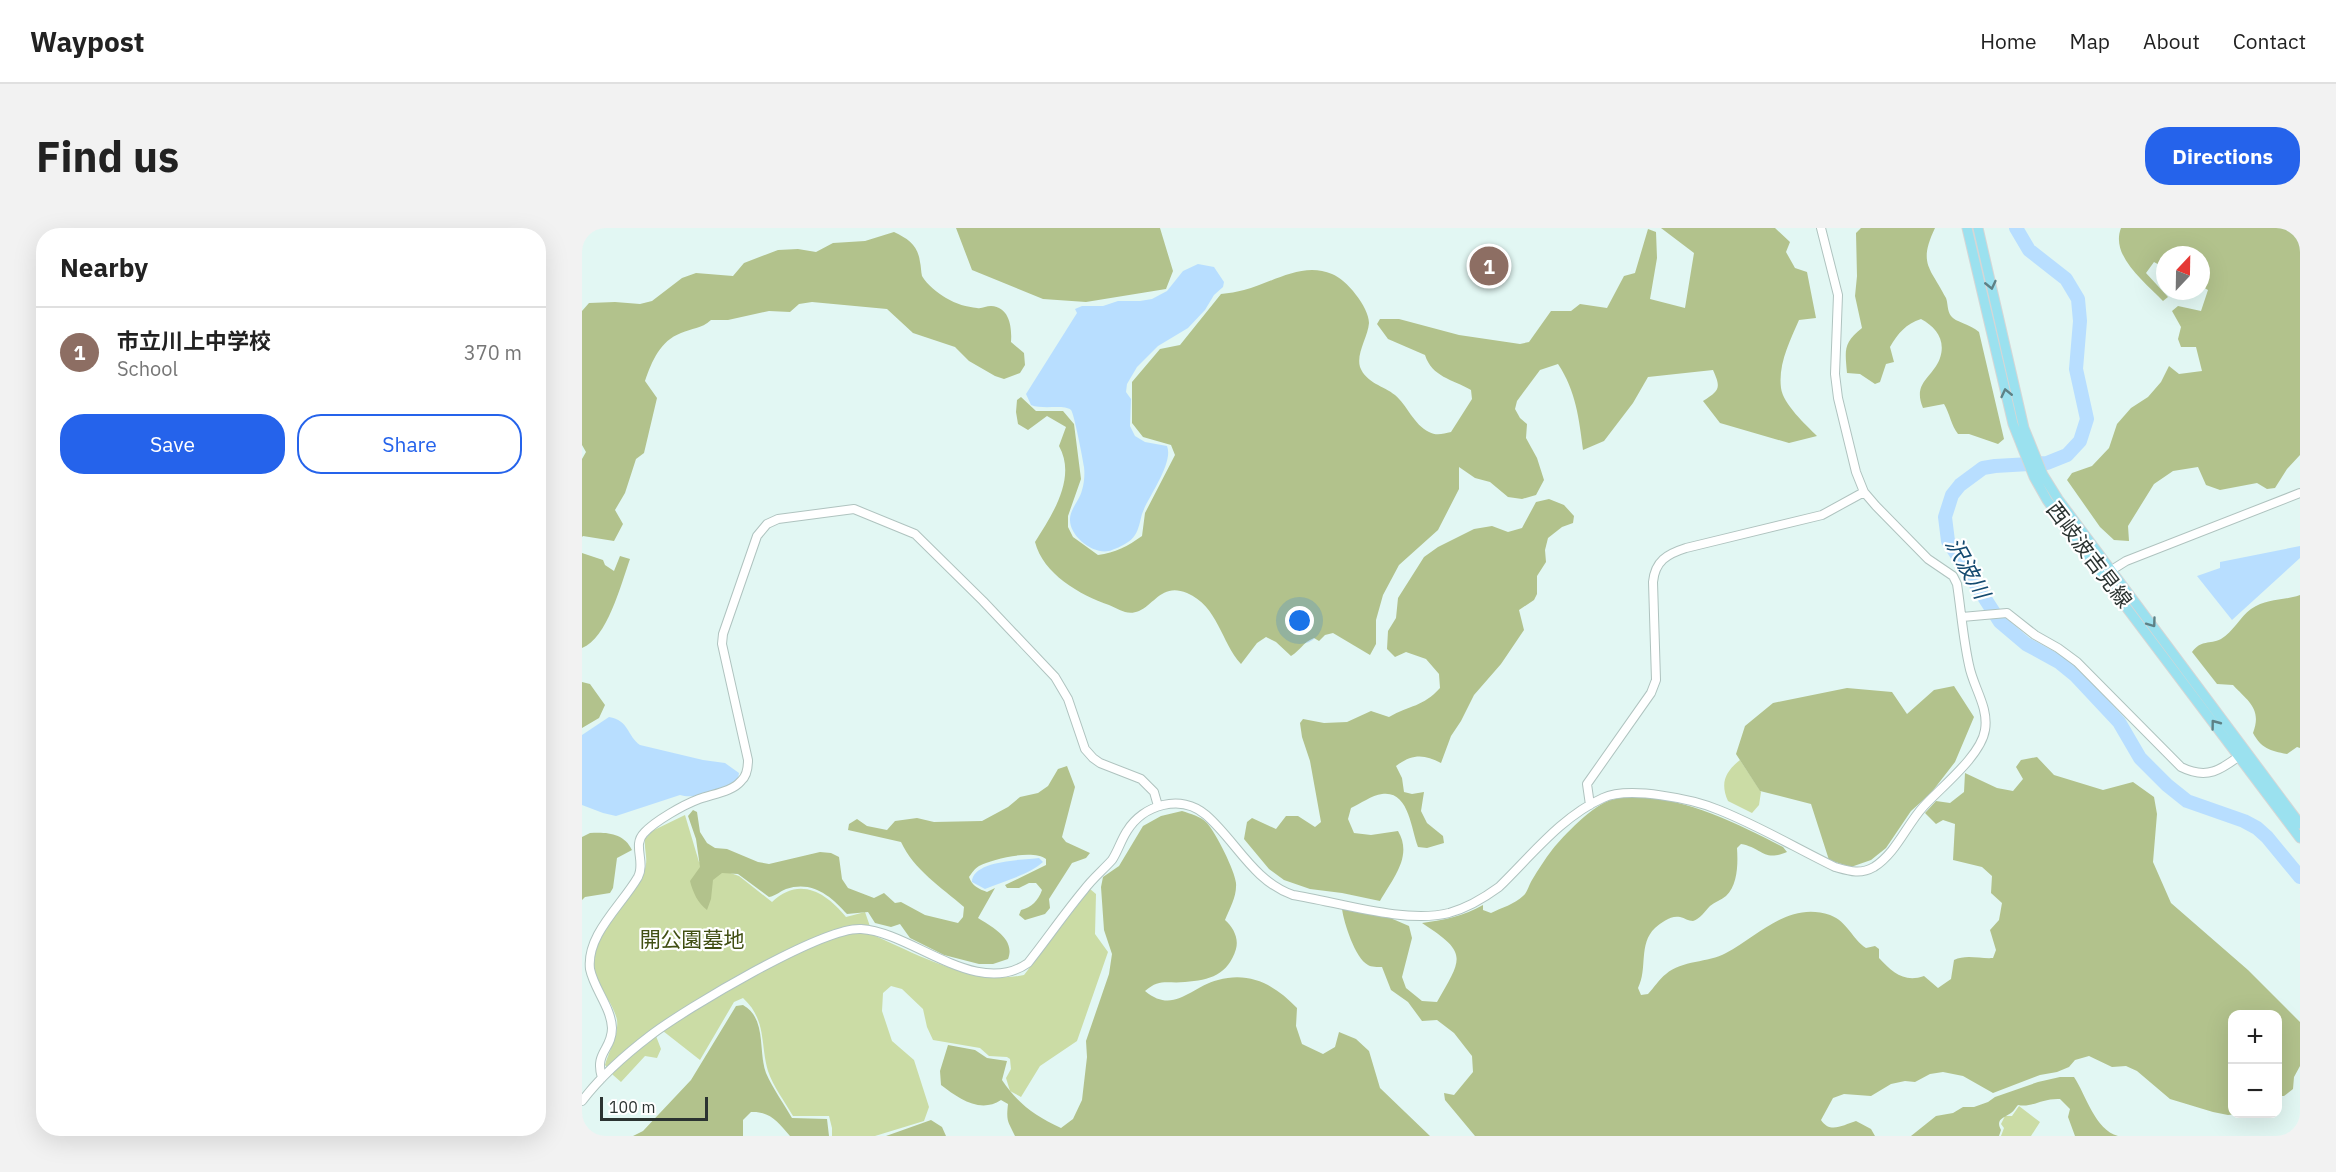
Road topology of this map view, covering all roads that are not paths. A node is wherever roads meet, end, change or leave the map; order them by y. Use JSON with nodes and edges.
{"nodes":[{"id":1,"x":1821,"y":228,"type":"edge"},
{"id":2,"x":1967,"y":228,"type":"edge"},
{"id":3,"x":1978,"y":228,"type":"edge"},
{"id":4,"x":2026,"y":448,"type":"junction"},
{"id":5,"x":1864,"y":492,"type":"junction"},
{"id":6,"x":2300,"y":493,"type":"edge"},
{"id":7,"x":2108,"y":573,"type":"junction"},
{"id":8,"x":1962,"y":617,"type":"junction"},
{"id":9,"x":2242,"y":754,"type":"junction"},
{"id":10,"x":1590,"y":805,"type":"junction"},
{"id":11,"x":1158,"y":806,"type":"junction"},
{"id":12,"x":2300,"y":824,"type":"edge"},
{"id":13,"x":2300,"y":838,"type":"edge"},
{"id":14,"x":602,"y":1078,"type":"junction"},
{"id":15,"x":582,"y":1101,"type":"edge"}],
"edges":[{"from":1,"to":5,"type":"street"},
{"from":4,"to":2,"type":"main road","name":"西岐波吉見線","one_way":true},
{"from":3,"to":4,"type":"main road","name":"西岐波吉見線","one_way":true},
{"from":4,"to":7,"type":"main road","name":"西岐波吉見線"},
{"from":5,"to":8,"type":"street"},
{"from":5,"to":10,"type":"street"},
{"from":6,"to":7,"type":"street"},
{"from":7,"to":9,"type":"main road","name":"西岐波吉見線"},
{"from":8,"to":9,"type":"street"},
{"from":8,"to":10,"type":"street"},
{"from":9,"to":12,"type":"main road","name":"西岐波吉見線"},
{"from":9,"to":13,"type":"main road","name":"西岐波吉見線"},
{"from":10,"to":11,"type":"street"},
{"from":11,"to":14,"type":"street"},
{"from":11,"to":14,"type":"street"},
{"from":14,"to":15,"type":"street"}]}
